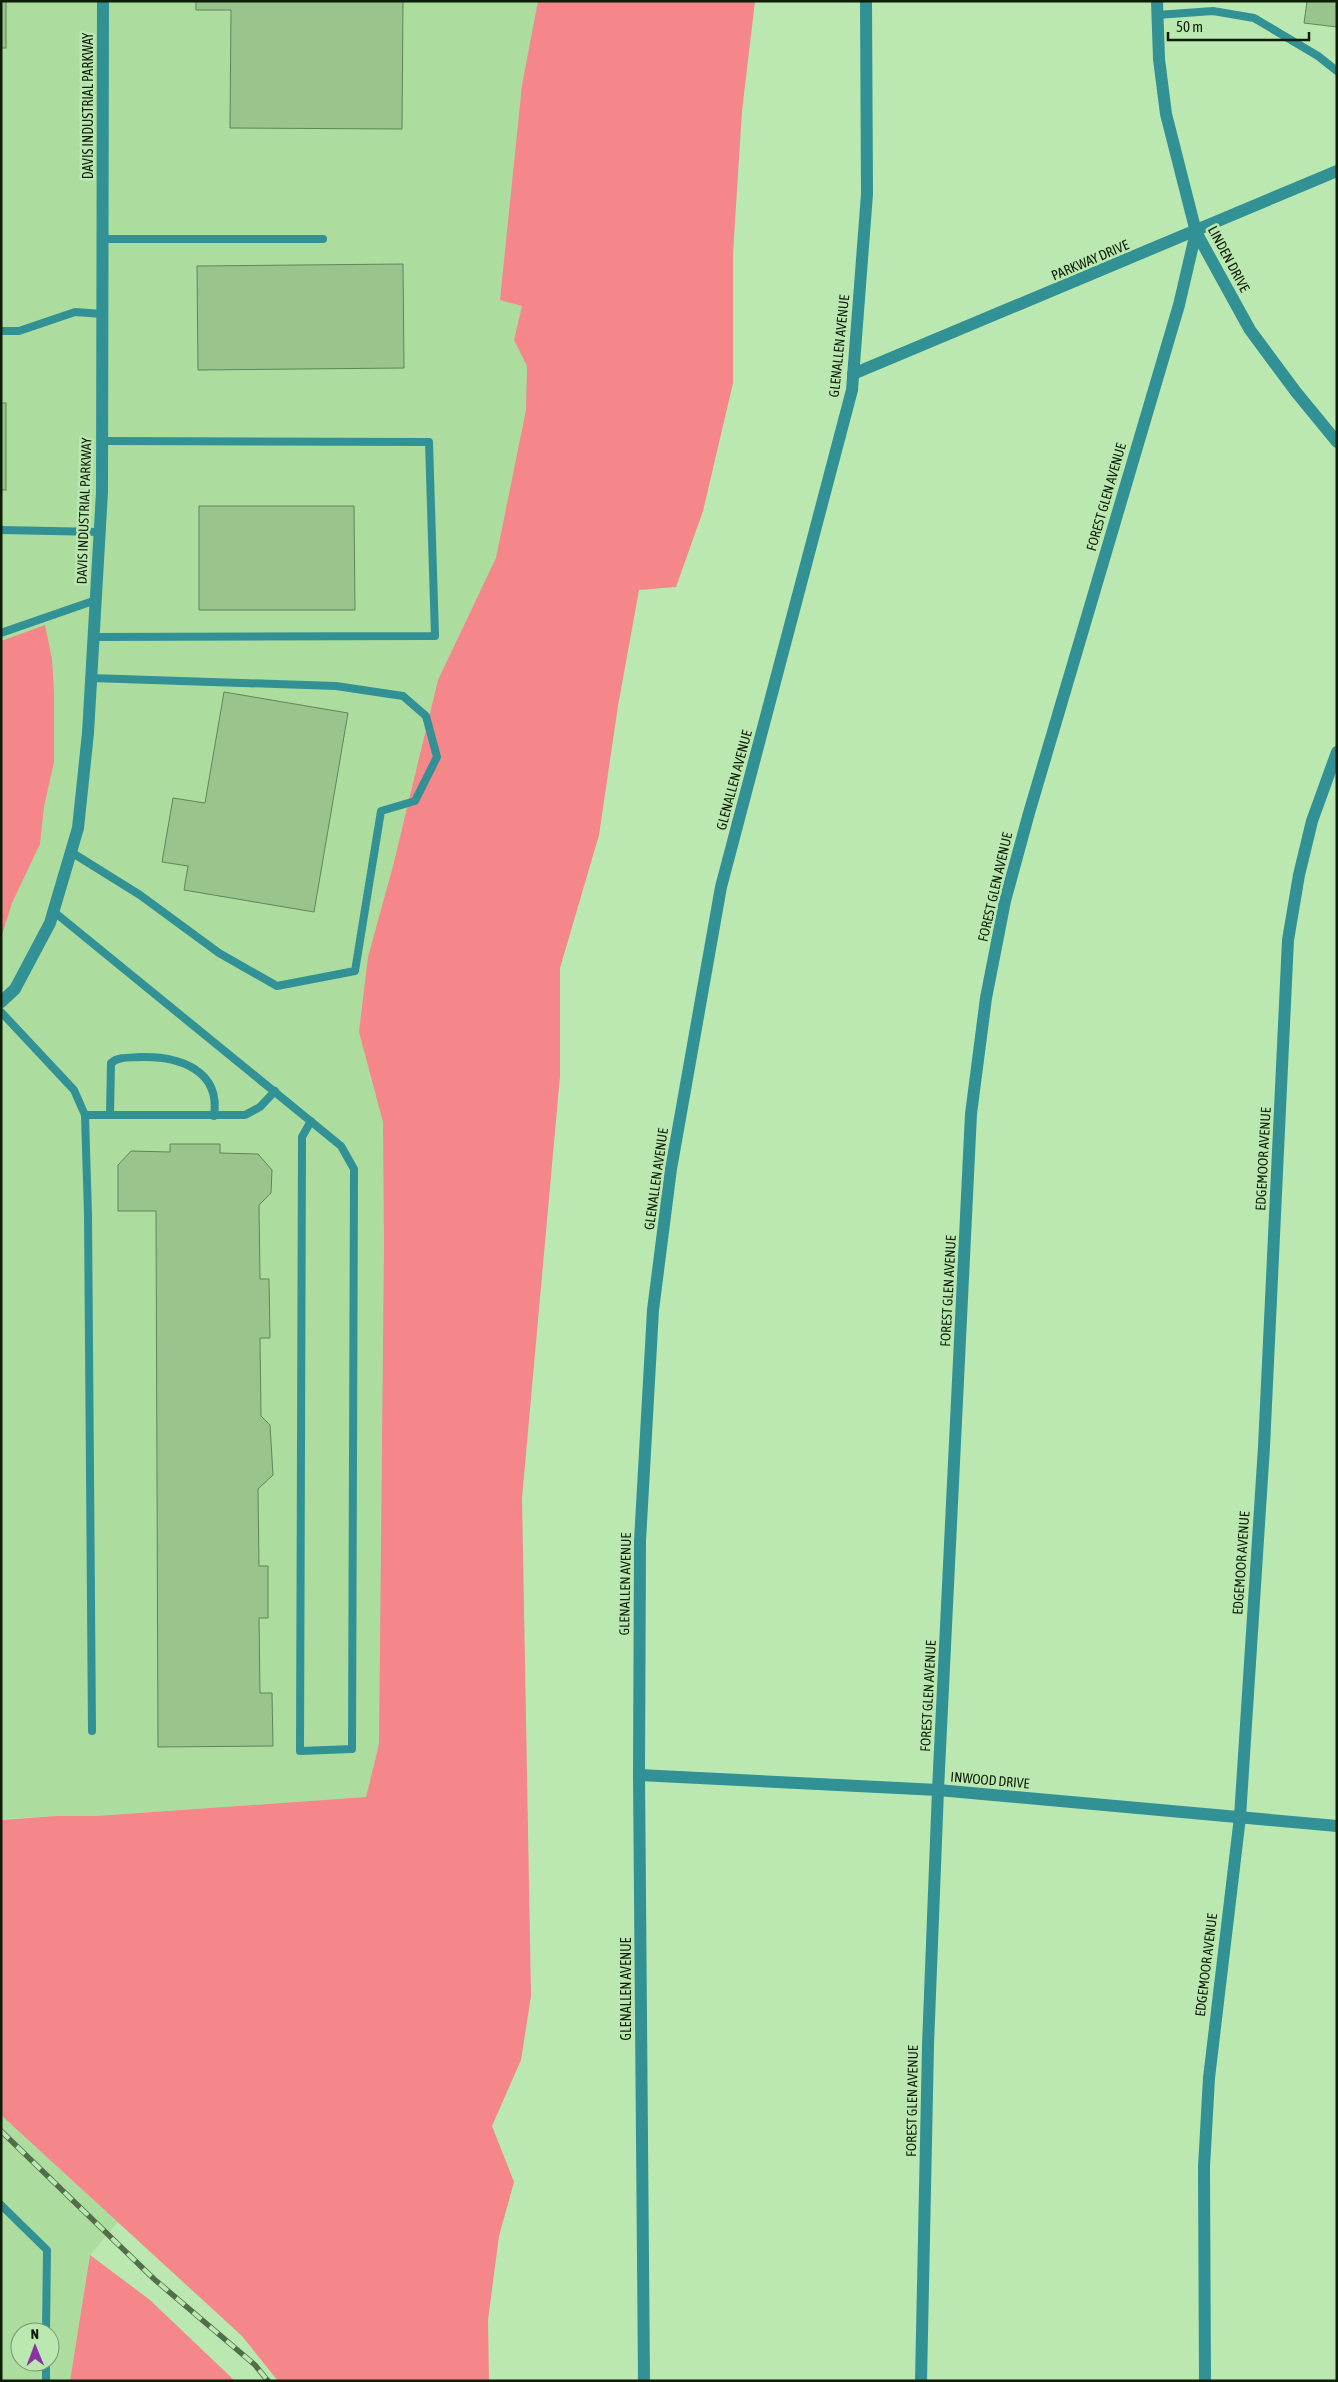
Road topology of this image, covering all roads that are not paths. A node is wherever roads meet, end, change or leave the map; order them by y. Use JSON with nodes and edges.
{"nodes":[{"id":1,"x":103,"y":1,"type":"edge"},
{"id":2,"x":866,"y":1,"type":"edge"},
{"id":3,"x":1157,"y":1,"type":"edge"},
{"id":4,"x":1157,"y":15,"type":"junction"},
{"id":5,"x":1337,"y":71,"type":"edge"},
{"id":6,"x":1337,"y":171,"type":"edge"},
{"id":7,"x":1196,"y":232,"type":"junction"},
{"id":8,"x":103,"y":239,"type":"junction"},
{"id":9,"x":323,"y":239,"type":"dead end"},
{"id":10,"x":103,"y":314,"type":"junction"},
{"id":11,"x":1,"y":331,"type":"edge"},
{"id":12,"x":853,"y":374,"type":"junction"},
{"id":13,"x":102,"y":441,"type":"junction"},
{"id":14,"x":1337,"y":442,"type":"edge"},
{"id":15,"x":1,"y":530,"type":"edge"},
{"id":16,"x":100,"y":532,"type":"junction"},
{"id":17,"x":96,"y":600,"type":"junction"},
{"id":18,"x":1,"y":634,"type":"edge"},
{"id":19,"x":94,"y":637,"type":"junction"},
{"id":20,"x":91,"y":678,"type":"junction"},
{"id":21,"x":1337,"y":752,"type":"edge"},
{"id":22,"x":71,"y":852,"type":"junction"},
{"id":23,"x":53,"y":911,"type":"junction"},
{"id":24,"x":1,"y":1002,"type":"edge"},
{"id":25,"x":1,"y":1012,"type":"edge"},
{"id":26,"x":275,"y":1091,"type":"junction"},
{"id":27,"x":110,"y":1114,"type":"junction"},
{"id":28,"x":84,"y":1115,"type":"junction"},
{"id":29,"x":214,"y":1116,"type":"junction"},
{"id":30,"x":311,"y":1121,"type":"junction"},
{"id":31,"x":92,"y":1731,"type":"dead end"},
{"id":32,"x":639,"y":1775,"type":"junction"},
{"id":33,"x":938,"y":1790,"type":"junction"},
{"id":34,"x":1240,"y":1817,"type":"junction"},
{"id":35,"x":1337,"y":1826,"type":"edge"},
{"id":36,"x":1,"y":2205,"type":"edge"},
{"id":37,"x":46,"y":2322,"type":"edge"},
{"id":38,"x":644,"y":2381,"type":"edge"},
{"id":39,"x":921,"y":2381,"type":"edge"},
{"id":40,"x":1205,"y":2381,"type":"edge"}],
"edges":[{"from":1,"to":8,"type":"street","name":"DAVIS INDUSTRIAL PARKWAY"},
{"from":2,"to":12,"type":"street","name":"GLENALLEN AVENUE"},
{"from":3,"to":4,"type":"street","name":"LINDEN DRIVE"},
{"from":4,"to":5,"type":"lane"},
{"from":4,"to":7,"type":"street","name":"LINDEN DRIVE"},
{"from":6,"to":7,"type":"street","name":"PARKWAY DRIVE"},
{"from":7,"to":12,"type":"street","name":"PARKWAY DRIVE"},
{"from":7,"to":14,"type":"street","name":"LINDEN DRIVE"},
{"from":7,"to":33,"type":"street","name":"FOREST GLEN AVENUE"},
{"from":8,"to":9,"type":"lane"},
{"from":8,"to":10,"type":"street","name":"DAVIS INDUSTRIAL PARKWAY"},
{"from":10,"to":11,"type":"lane"},
{"from":10,"to":13,"type":"street","name":"DAVIS INDUSTRIAL PARKWAY"},
{"from":12,"to":32,"type":"street","name":"GLENALLEN AVENUE"},
{"from":13,"to":16,"type":"street","name":"DAVIS INDUSTRIAL PARKWAY"},
{"from":13,"to":19,"type":"lane"},
{"from":15,"to":16,"type":"lane"},
{"from":16,"to":17,"type":"street","name":"DAVIS INDUSTRIAL PARKWAY"},
{"from":17,"to":18,"type":"lane"},
{"from":17,"to":19,"type":"street","name":"DAVIS INDUSTRIAL PARKWAY"},
{"from":19,"to":20,"type":"street","name":"DAVIS INDUSTRIAL PARKWAY"},
{"from":20,"to":22,"type":"street","name":"DAVIS INDUSTRIAL PARKWAY"},
{"from":20,"to":22,"type":"lane"},
{"from":21,"to":34,"type":"street","name":"EDGEMOOR AVENUE"},
{"from":22,"to":23,"type":"street","name":"DAVIS INDUSTRIAL PARKWAY"},
{"from":23,"to":24,"type":"street","name":"DAVIS INDUSTRIAL PARKWAY"},
{"from":23,"to":26,"type":"lane"},
{"from":25,"to":28,"type":"lane"},
{"from":26,"to":29,"type":"lane"},
{"from":26,"to":30,"type":"lane"},
{"from":27,"to":28,"type":"lane"},
{"from":27,"to":29,"type":"lane"},
{"from":27,"to":29,"type":"lane"},
{"from":28,"to":31,"type":"lane"},
{"from":30,"to":30,"type":"lane"},
{"from":32,"to":33,"type":"street","name":"INWOOD DRIVE"},
{"from":32,"to":38,"type":"street","name":"GLENALLEN AVENUE"},
{"from":33,"to":34,"type":"street","name":"INWOOD DRIVE"},
{"from":33,"to":39,"type":"street","name":"FOREST GLEN AVENUE"},
{"from":34,"to":35,"type":"street","name":"INWOOD DRIVE"},
{"from":34,"to":40,"type":"street","name":"EDGEMOOR AVENUE"},
{"from":36,"to":37,"type":"lane"}]}
